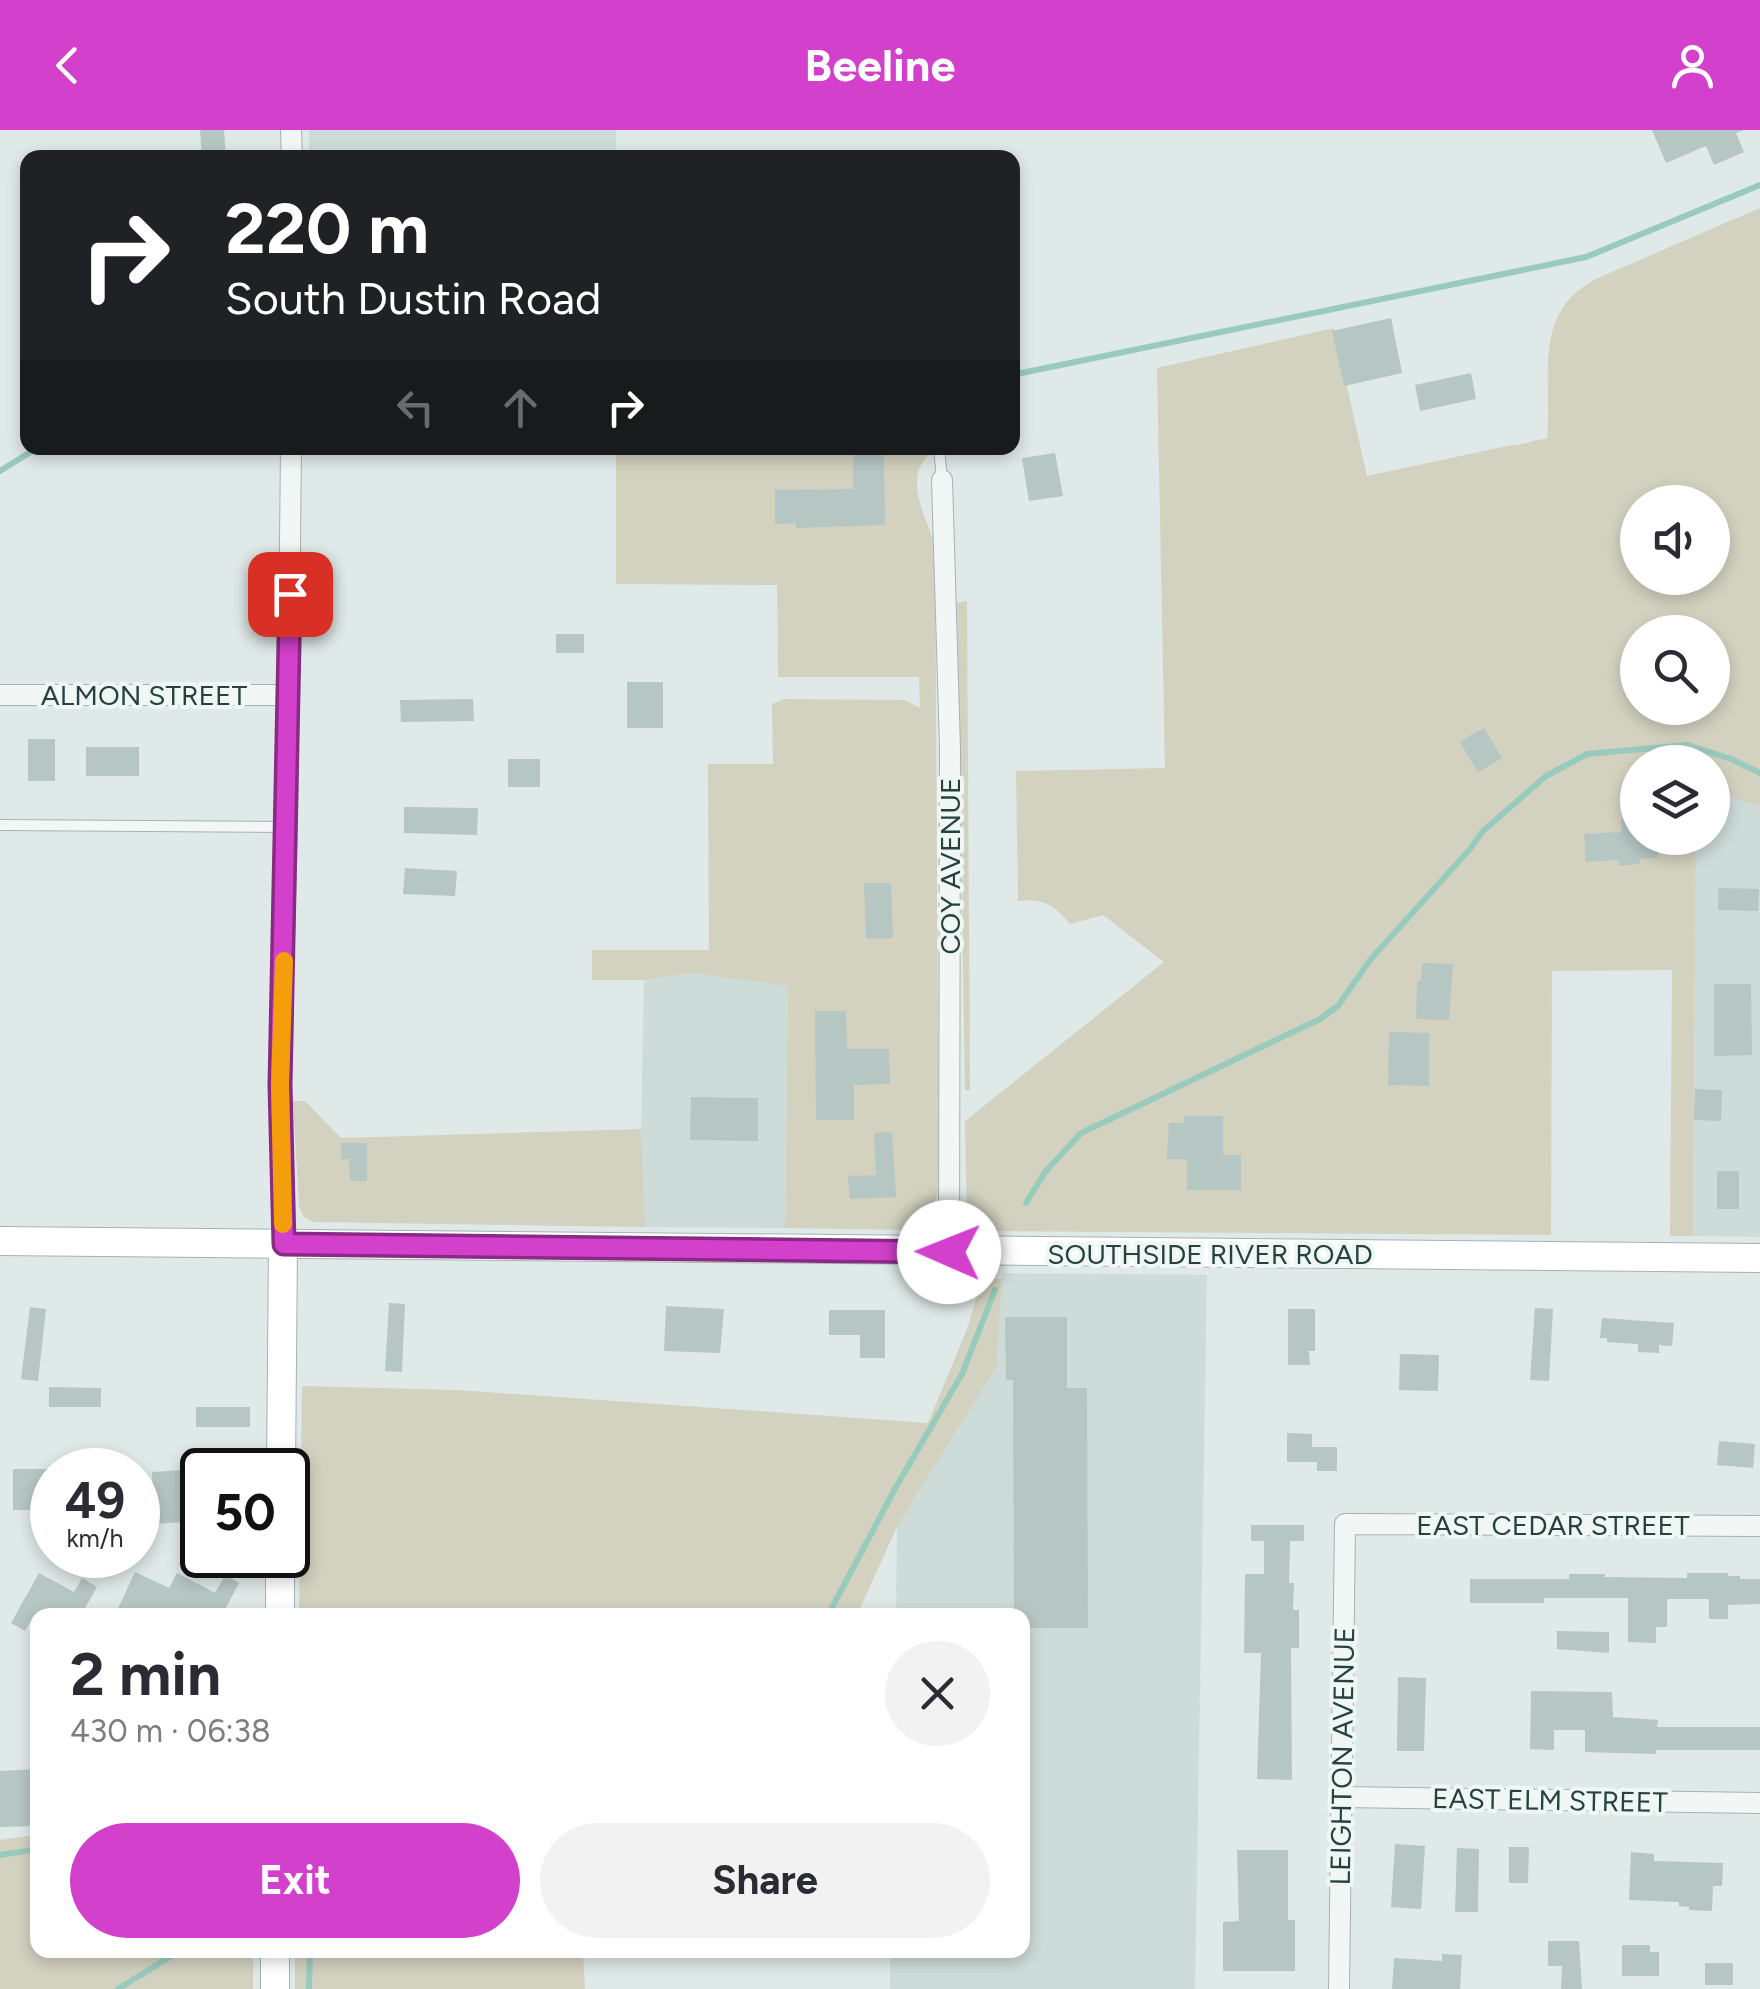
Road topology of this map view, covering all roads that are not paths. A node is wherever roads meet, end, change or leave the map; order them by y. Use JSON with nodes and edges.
{"nodes":[{"id":1,"x":290,"y":455,"type":"edge"},
{"id":2,"x":940,"y":455,"type":"edge"},
{"id":3,"x":942,"y":480,"type":"joint"},
{"id":4,"x":0,"y":695,"type":"edge"},
{"id":5,"x":289,"y":695,"type":"junction"},
{"id":6,"x":0,"y":825,"type":"edge"},
{"id":7,"x":287,"y":826,"type":"junction"},
{"id":8,"x":0,"y":1241,"type":"edge"},
{"id":9,"x":284,"y":1244,"type":"junction"},
{"id":10,"x":949,"y":1252,"type":"junction"},
{"id":11,"x":1760,"y":1258,"type":"edge"},
{"id":12,"x":281,"y":1448,"type":"edge"},
{"id":13,"x":1345,"y":1524,"type":"joint"},
{"id":14,"x":1760,"y":1526,"type":"edge"},
{"id":15,"x":280,"y":1578,"type":"edge"},
{"id":16,"x":280,"y":1608,"type":"edge"},
{"id":17,"x":1341,"y":1798,"type":"junction"},
{"id":18,"x":1760,"y":1804,"type":"edge"},
{"id":19,"x":276,"y":1958,"type":"edge"},
{"id":20,"x":275,"y":1989,"type":"edge"},
{"id":21,"x":1339,"y":1989,"type":"edge"}],
"edges":[{"from":1,"to":5,"type":"street"},
{"from":2,"to":3,"type":"lane"},
{"from":3,"to":10,"type":"street","name":"COY AVENUE"},
{"from":4,"to":5,"type":"street","name":"ALMON STREET"},
{"from":5,"to":7,"type":"street"},
{"from":6,"to":7,"type":"lane"},
{"from":7,"to":9,"type":"street"},
{"from":8,"to":9,"type":"main road","name":"SOUTHSIDE RIVER ROAD"},
{"from":9,"to":10,"type":"main road","name":"SOUTHSIDE RIVER ROAD"},
{"from":9,"to":12,"type":"main road"},
{"from":10,"to":11,"type":"main road","name":"SOUTHSIDE RIVER ROAD"},
{"from":13,"to":14,"type":"street","name":"EAST CEDAR STREET"},
{"from":13,"to":17,"type":"street","name":"LEIGHTON AVENUE"},
{"from":15,"to":16,"type":"main road"},
{"from":17,"to":18,"type":"street","name":"EAST ELM STREET"},
{"from":17,"to":21,"type":"street","name":"LEIGHTON AVENUE"},
{"from":19,"to":20,"type":"main road"}]}
